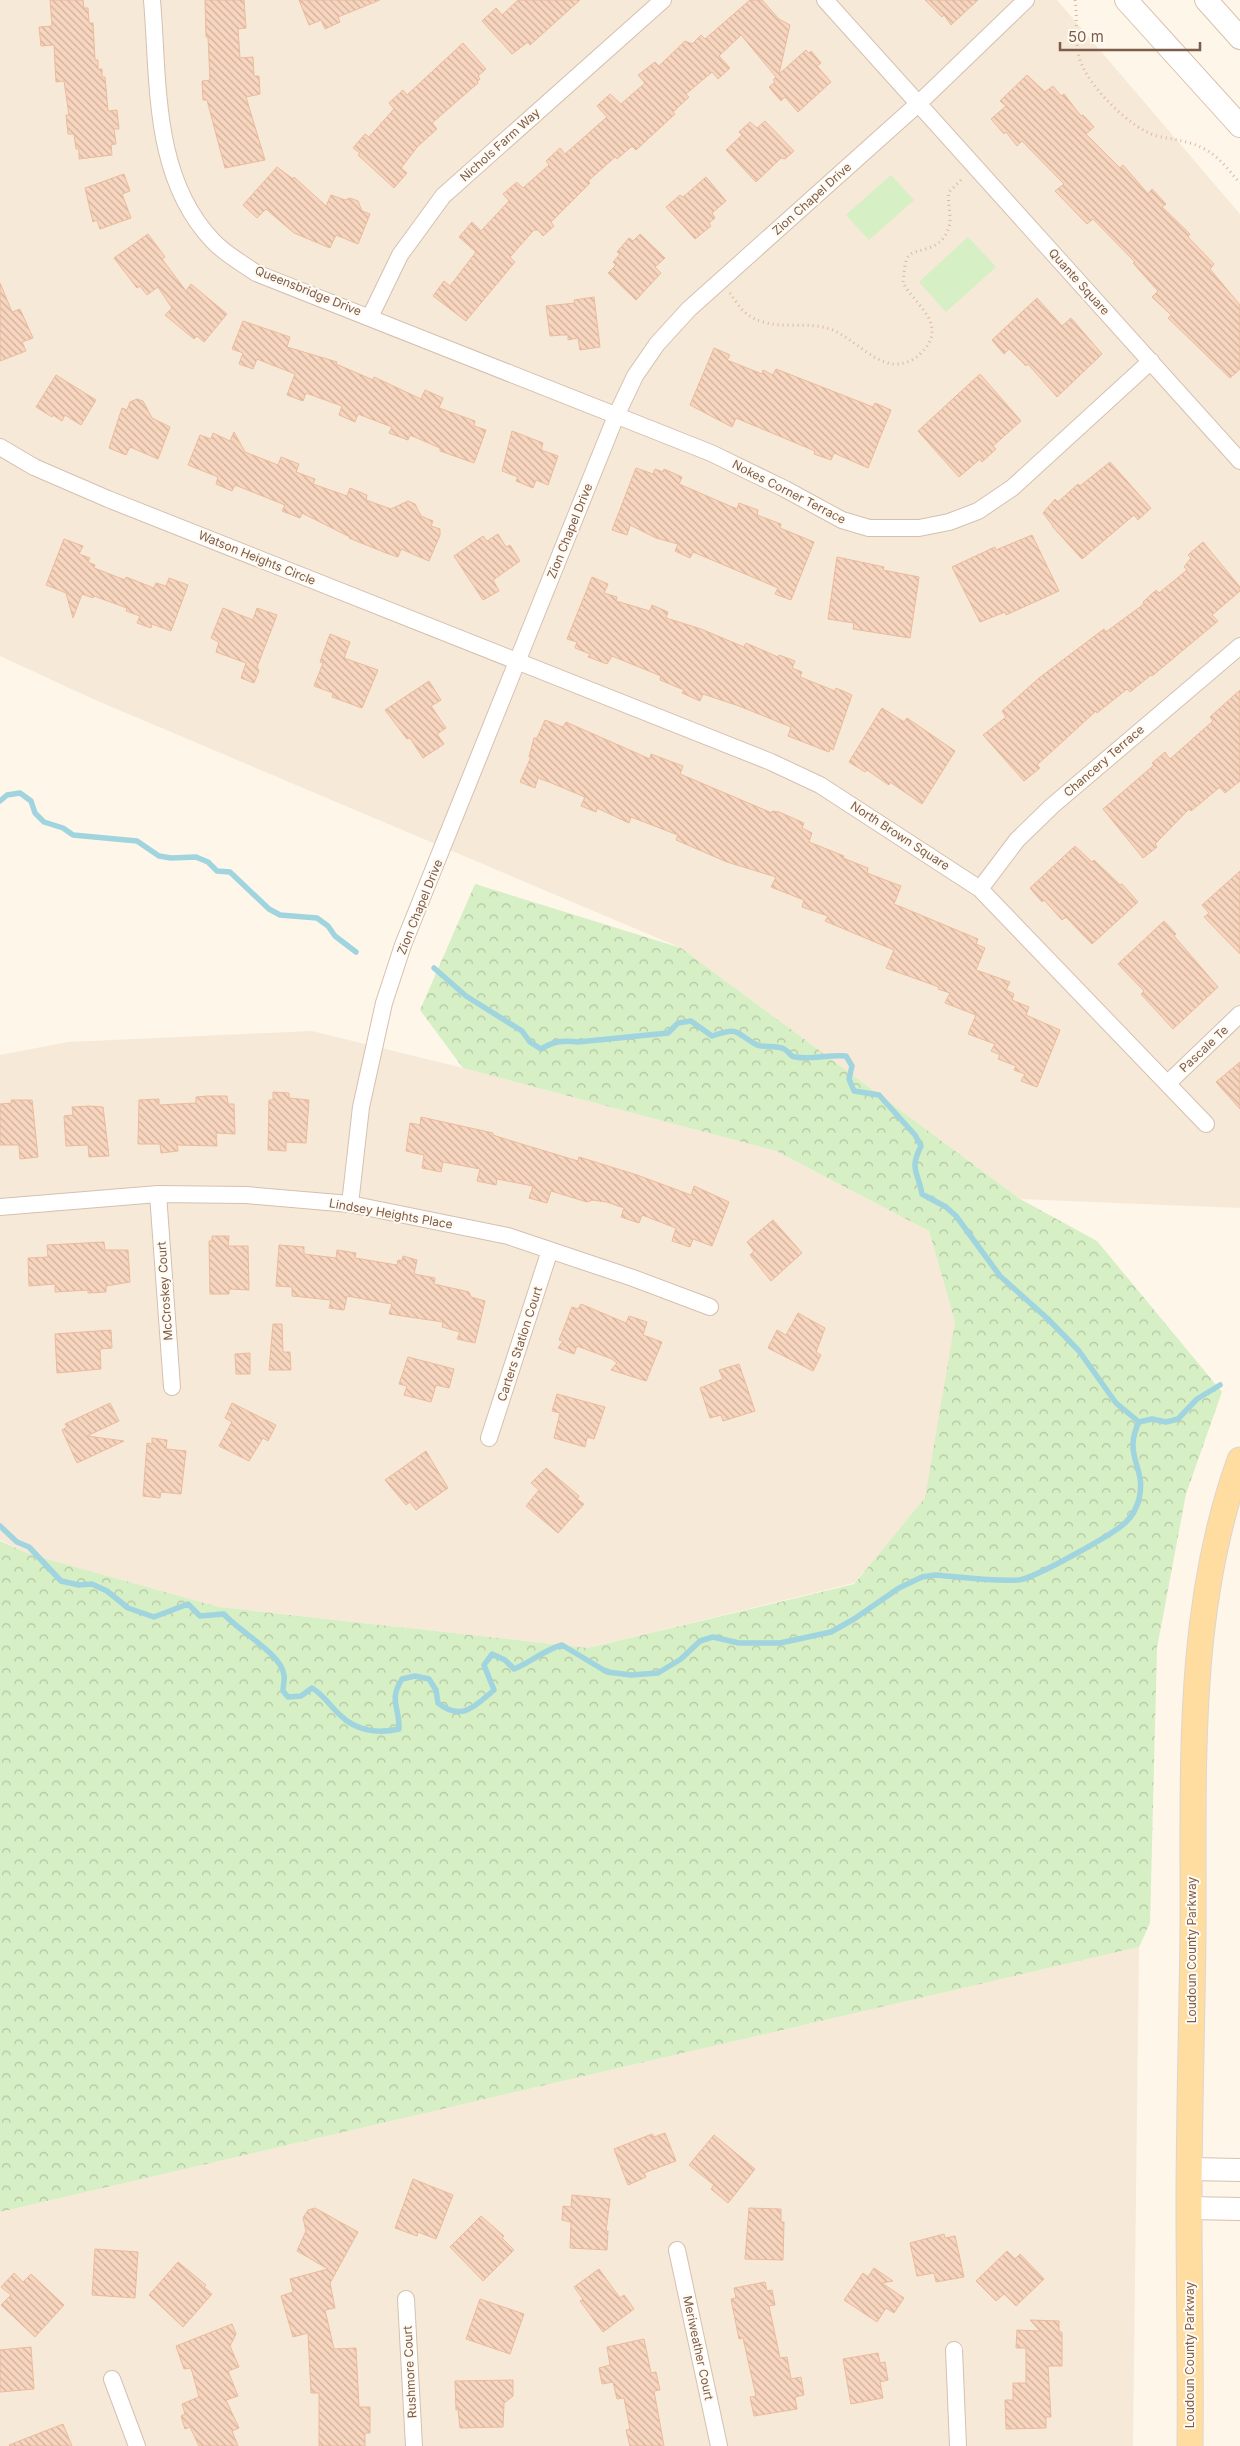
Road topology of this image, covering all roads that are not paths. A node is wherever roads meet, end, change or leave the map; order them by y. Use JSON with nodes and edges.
{"nodes":[{"id":1,"x":152,"y":0,"type":"edge"},
{"id":2,"x":663,"y":0,"type":"edge"},
{"id":3,"x":825,"y":0,"type":"edge"},
{"id":4,"x":1026,"y":0,"type":"edge"},
{"id":5,"x":1126,"y":0,"type":"edge"},
{"id":6,"x":1206,"y":0,"type":"edge"},
{"id":7,"x":1240,"y":38,"type":"edge"},
{"id":8,"x":919,"y":103,"type":"junction"},
{"id":9,"x":1240,"y":126,"type":"edge"},
{"id":10,"x":370,"y":317,"type":"junction"},
{"id":11,"x":1151,"y":361,"type":"junction"},
{"id":12,"x":616,"y":416,"type":"junction"},
{"id":13,"x":0,"y":447,"type":"edge"},
{"id":14,"x":1240,"y":461,"type":"edge"},
{"id":15,"x":1240,"y":646,"type":"edge"},
{"id":16,"x":517,"y":662,"type":"junction"},
{"id":17,"x":980,"y":888,"type":"junction"},
{"id":18,"x":1240,"y":1014,"type":"edge"},
{"id":19,"x":1168,"y":1083,"type":"junction"},
{"id":20,"x":1206,"y":1124,"type":"dead end"},
{"id":21,"x":158,"y":1194,"type":"junction"},
{"id":22,"x":350,"y":1204,"type":"junction"},
{"id":23,"x":0,"y":1207,"type":"edge"},
{"id":24,"x":550,"y":1250,"type":"junction"},
{"id":25,"x":710,"y":1307,"type":"dead end"},
{"id":26,"x":172,"y":1388,"type":"dead end"},
{"id":27,"x":489,"y":1438,"type":"dead end"},
{"id":28,"x":1240,"y":1460,"type":"edge"},
{"id":29,"x":1190,"y":2169,"type":"junction"},
{"id":30,"x":1240,"y":2170,"type":"edge"},
{"id":31,"x":1189,"y":2208,"type":"junction"},
{"id":32,"x":1240,"y":2209,"type":"edge"},
{"id":33,"x":677,"y":2250,"type":"dead end"},
{"id":34,"x":406,"y":2299,"type":"dead end"},
{"id":35,"x":954,"y":2350,"type":"dead end"},
{"id":36,"x":112,"y":2379,"type":"dead end"},
{"id":37,"x":137,"y":2446,"type":"edge"},
{"id":38,"x":414,"y":2446,"type":"edge"},
{"id":39,"x":718,"y":2446,"type":"edge"},
{"id":40,"x":958,"y":2446,"type":"edge"},
{"id":41,"x":1190,"y":2446,"type":"edge"}],
"edges":[{"from":1,"to":10,"type":"street","name":"Queensbridge Drive"},
{"from":2,"to":10,"type":"street","name":"Nichols Farm Way"},
{"from":3,"to":8,"type":"street"},
{"from":4,"to":8,"type":"street","name":"Zion Chapel Drive"},
{"from":5,"to":9,"type":"main road"},
{"from":6,"to":7,"type":"main road"},
{"from":8,"to":11,"type":"street","name":"Quante Square"},
{"from":8,"to":12,"type":"street","name":"Zion Chapel Drive"},
{"from":10,"to":12,"type":"street","name":"Queensbridge Drive"},
{"from":11,"to":12,"type":"street","name":"Nokes Corner Terrace"},
{"from":11,"to":14,"type":"street","name":"Quante Square"},
{"from":12,"to":16,"type":"street","name":"Zion Chapel Drive"},
{"from":13,"to":16,"type":"street","name":"Watson Heights Circle"},
{"from":15,"to":17,"type":"street","name":"Chancery Terrace"},
{"from":16,"to":17,"type":"street","name":"North Brown Square"},
{"from":16,"to":22,"type":"street","name":"Zion Chapel Drive"},
{"from":17,"to":19,"type":"street","name":"North Brown Square"},
{"from":18,"to":19,"type":"street","name":"Pascale Te"},
{"from":19,"to":20,"type":"street","name":"North Brown Square"},
{"from":21,"to":22,"type":"street","name":"Lindsey Heights Place"},
{"from":21,"to":23,"type":"street","name":"Lindsey Heights Place"},
{"from":21,"to":26,"type":"street","name":"McCroskey Court"},
{"from":22,"to":24,"type":"street","name":"Lindsey Heights Place"},
{"from":24,"to":25,"type":"street","name":"Lindsey Heights Place"},
{"from":24,"to":27,"type":"street","name":"Carters Station Court"},
{"from":28,"to":29,"type":"main road","name":"Loudoun County Parkway"},
{"from":29,"to":30,"type":"main road"},
{"from":29,"to":31,"type":"main road","name":"Loudoun County Parkway"},
{"from":31,"to":32,"type":"main road"},
{"from":31,"to":41,"type":"main road","name":"Loudoun County Parkway"},
{"from":33,"to":39,"type":"street","name":"Meriweather Court"},
{"from":34,"to":38,"type":"street","name":"Rushmore Court"},
{"from":35,"to":40,"type":"street"},
{"from":36,"to":37,"type":"street"}]}
